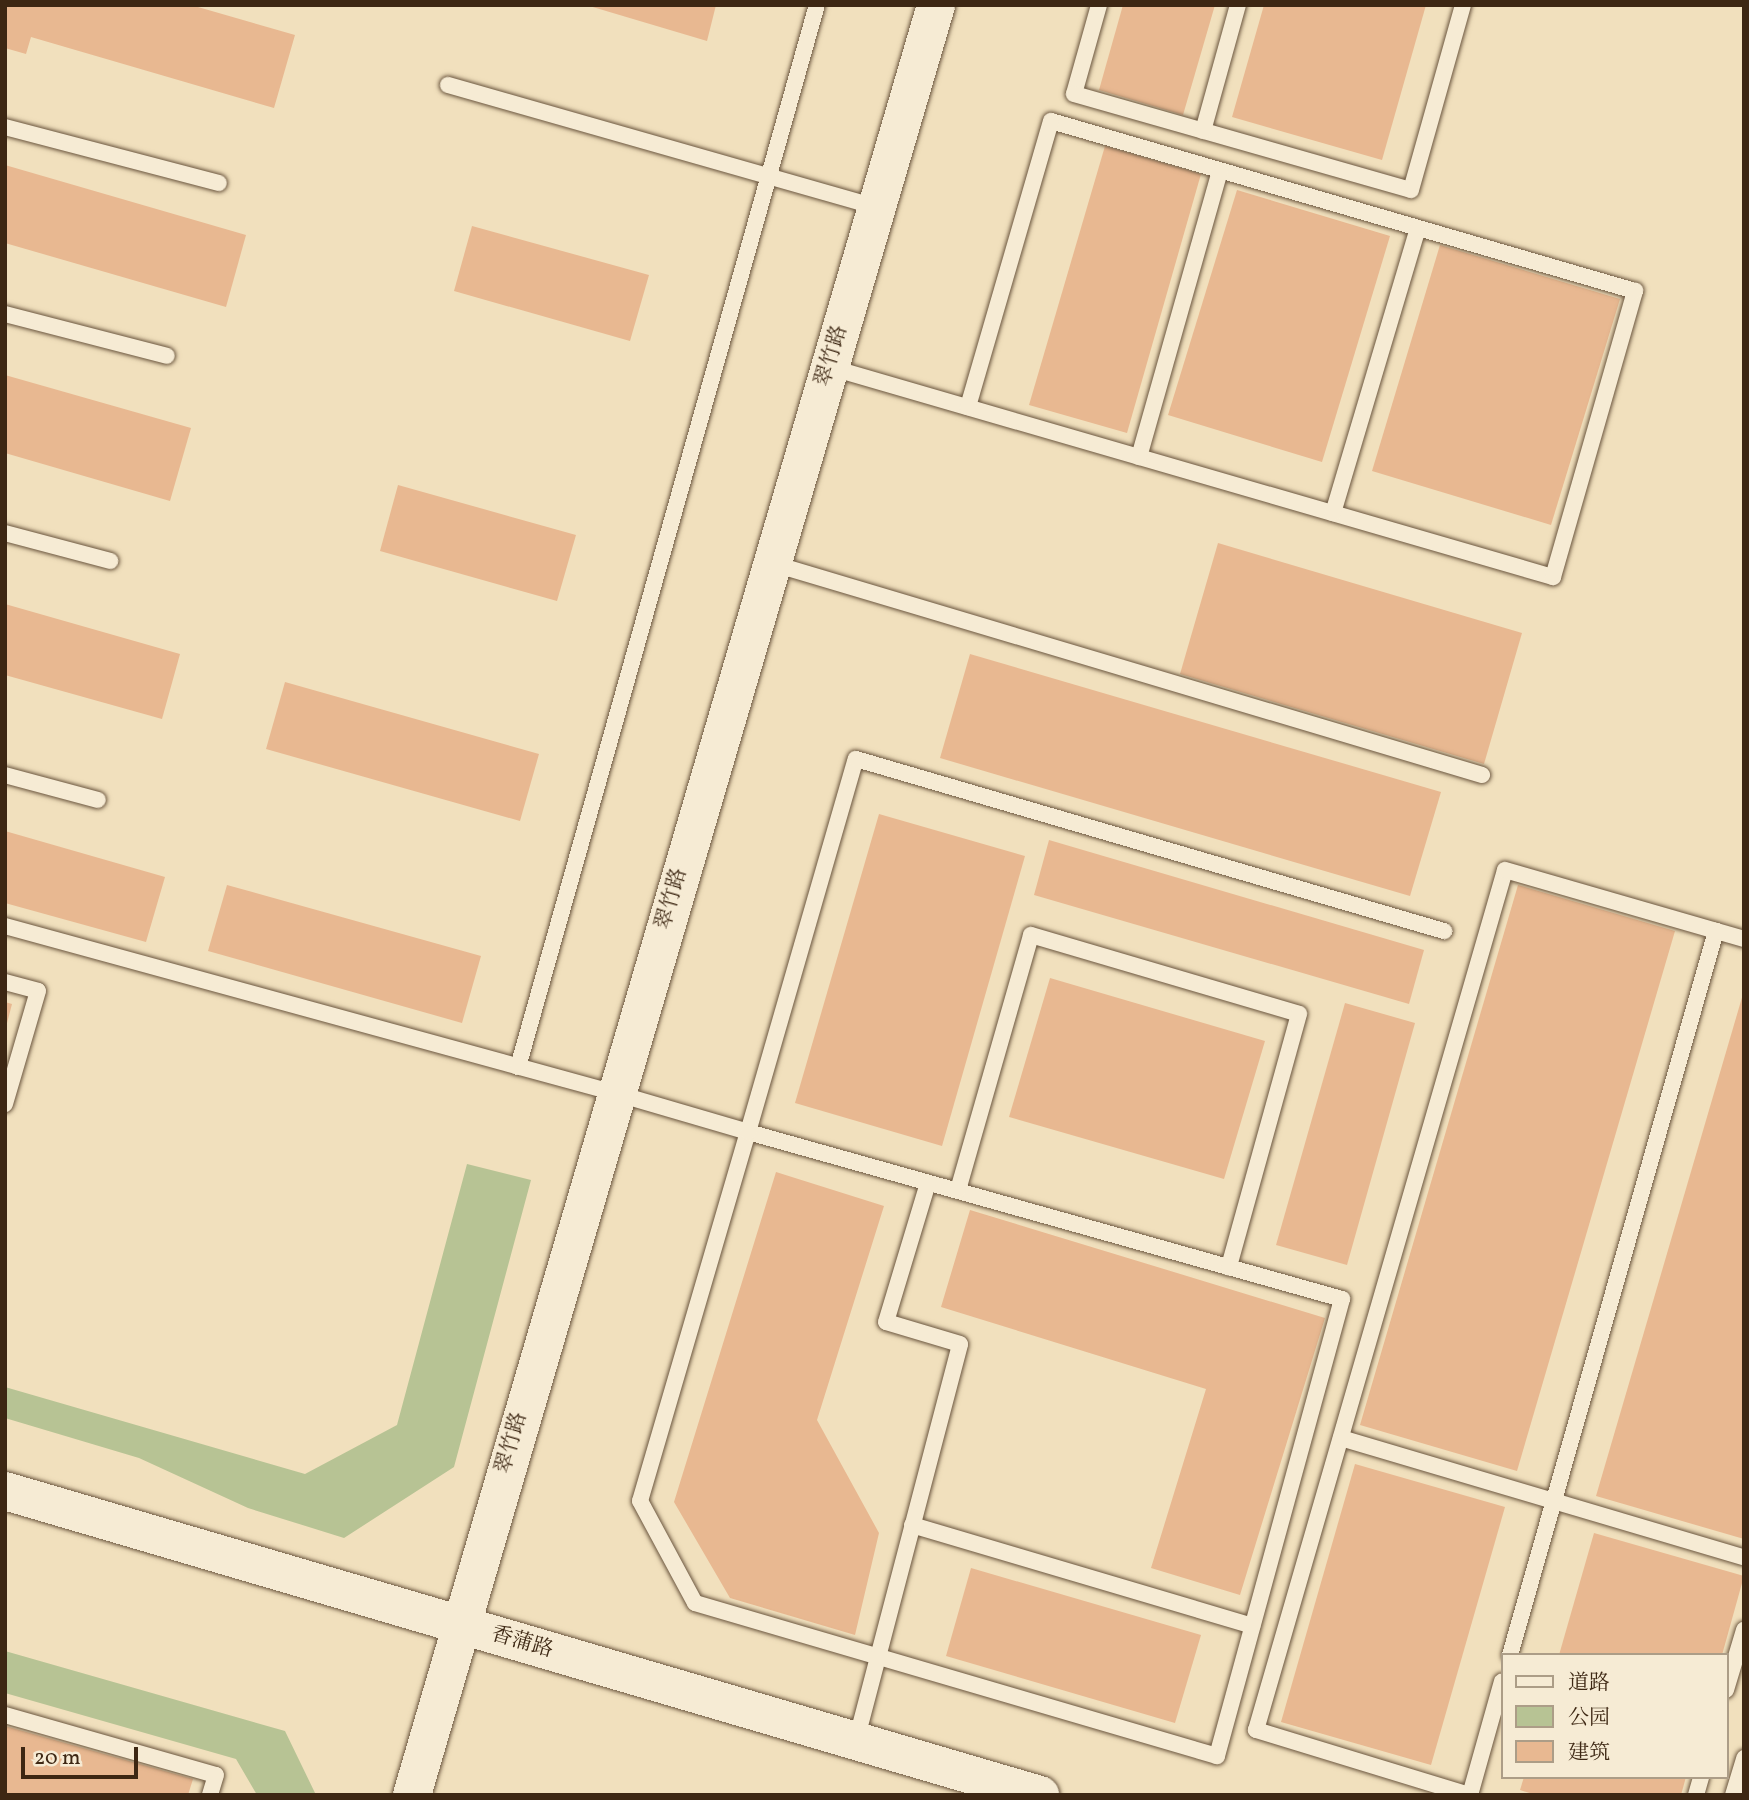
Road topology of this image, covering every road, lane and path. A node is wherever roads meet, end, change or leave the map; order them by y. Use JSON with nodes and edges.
{"nodes":[{"id":1,"x":817,"y":5,"type":"edge"},
{"id":2,"x":936,"y":5,"type":"edge"},
{"id":3,"x":1099,"y":5,"type":"edge"},
{"id":4,"x":1238,"y":5,"type":"edge"},
{"id":5,"x":1463,"y":5,"type":"edge"},
{"id":6,"x":448,"y":85,"type":"dead end"},
{"id":7,"x":5,"y":127,"type":"edge"},
{"id":8,"x":1203,"y":131,"type":"junction"},
{"id":9,"x":1220,"y":171,"type":"junction"},
{"id":10,"x":770,"y":174,"type":"junction"},
{"id":11,"x":219,"y":183,"type":"dead end"},
{"id":12,"x":877,"y":207,"type":"junction"},
{"id":13,"x":1418,"y":228,"type":"junction"},
{"id":14,"x":5,"y":314,"type":"edge"},
{"id":15,"x":167,"y":356,"type":"dead end"},
{"id":16,"x":829,"y":367,"type":"junction"},
{"id":17,"x":968,"y":407,"type":"junction"},
{"id":18,"x":1139,"y":457,"type":"junction"},
{"id":19,"x":1333,"y":513,"type":"junction"},
{"id":20,"x":5,"y":533,"type":"edge"},
{"id":21,"x":110,"y":561,"type":"dead end"},
{"id":22,"x":771,"y":564,"type":"junction"},
{"id":23,"x":5,"y":775,"type":"edge"},
{"id":24,"x":1482,"y":775,"type":"dead end"},
{"id":25,"x":98,"y":800,"type":"dead end"},
{"id":26,"x":5,"y":926,"type":"edge"},
{"id":27,"x":1444,"y":931,"type":"dead end"},
{"id":28,"x":1716,"y":931,"type":"junction"},
{"id":29,"x":1744,"y":939,"type":"edge"},
{"id":30,"x":5,"y":982,"type":"edge"},
{"id":31,"x":518,"y":1067,"type":"junction"},
{"id":32,"x":615,"y":1093,"type":"junction"},
{"id":33,"x":5,"y":1104,"type":"edge"},
{"id":34,"x":748,"y":1132,"type":"junction"},
{"id":35,"x":928,"y":1182,"type":"junction"},
{"id":36,"x":958,"y":1190,"type":"junction"},
{"id":37,"x":1229,"y":1267,"type":"junction"},
{"id":38,"x":1341,"y":1438,"type":"junction"},
{"id":39,"x":5,"y":1491,"type":"edge"},
{"id":40,"x":1553,"y":1502,"type":"junction"},
{"id":41,"x":912,"y":1525,"type":"junction"},
{"id":42,"x":1744,"y":1557,"type":"edge"},
{"id":43,"x":459,"y":1624,"type":"junction"},
{"id":44,"x":1252,"y":1626,"type":"junction"},
{"id":45,"x":1744,"y":1630,"type":"edge"},
{"id":46,"x":1511,"y":1653,"type":"edge"},
{"id":47,"x":877,"y":1656,"type":"junction"},
{"id":48,"x":1728,"y":1683,"type":"edge"},
{"id":49,"x":1500,"y":1688,"type":"edge"},
{"id":50,"x":5,"y":1715,"type":"edge"},
{"id":51,"x":856,"y":1741,"type":"junction"},
{"id":52,"x":1744,"y":1758,"type":"edge"},
{"id":53,"x":210,"y":1795,"type":"edge"},
{"id":54,"x":412,"y":1795,"type":"edge"},
{"id":55,"x":1040,"y":1795,"type":"edge"},
{"id":56,"x":1470,"y":1795,"type":"edge"},
{"id":57,"x":1733,"y":1795,"type":"edge"}],
"edges":[{"from":1,"to":10,"type":"lane"},
{"from":2,"to":12,"type":"street","name":"翠竹路"},
{"from":3,"to":8,"type":"lane"},
{"from":4,"to":8,"type":"lane"},
{"from":5,"to":8,"type":"lane"},
{"from":6,"to":10,"type":"lane"},
{"from":7,"to":11,"type":"lane"},
{"from":9,"to":13,"type":"lane"},
{"from":9,"to":17,"type":"lane"},
{"from":9,"to":18,"type":"lane"},
{"from":10,"to":12,"type":"lane"},
{"from":10,"to":31,"type":"lane"},
{"from":12,"to":16,"type":"street","name":"翠竹路"},
{"from":13,"to":19,"type":"lane"},
{"from":13,"to":19,"type":"lane"},
{"from":14,"to":15,"type":"lane"},
{"from":16,"to":17,"type":"lane"},
{"from":16,"to":22,"type":"street","name":"翠竹路"},
{"from":17,"to":18,"type":"lane"},
{"from":18,"to":19,"type":"lane"},
{"from":20,"to":21,"type":"lane"},
{"from":22,"to":24,"type":"lane"},
{"from":22,"to":32,"type":"street","name":"翠竹路"},
{"from":23,"to":25,"type":"lane"},
{"from":26,"to":31,"type":"lane"},
{"from":27,"to":34,"type":"lane"},
{"from":28,"to":29,"type":"lane"},
{"from":28,"to":38,"type":"lane"},
{"from":28,"to":40,"type":"lane"},
{"from":30,"to":33,"type":"lane"},
{"from":31,"to":32,"type":"lane"},
{"from":32,"to":34,"type":"lane"},
{"from":32,"to":43,"type":"street","name":"翠竹路"},
{"from":34,"to":35,"type":"lane"},
{"from":34,"to":47,"type":"lane"},
{"from":35,"to":36,"type":"lane"},
{"from":35,"to":41,"type":"lane"},
{"from":36,"to":37,"type":"lane"},
{"from":36,"to":37,"type":"lane"},
{"from":37,"to":44,"type":"lane"},
{"from":38,"to":40,"type":"lane"},
{"from":38,"to":56,"type":"lane"},
{"from":39,"to":43,"type":"street","name":"香蒲路"},
{"from":40,"to":42,"type":"lane"},
{"from":40,"to":46,"type":"lane"},
{"from":41,"to":44,"type":"lane"},
{"from":41,"to":47,"type":"lane"},
{"from":43,"to":51,"type":"street","name":"香蒲路"},
{"from":43,"to":54,"type":"street","name":"翠竹路"},
{"from":44,"to":47,"type":"lane"},
{"from":45,"to":48,"type":"lane"},
{"from":47,"to":51,"type":"lane"},
{"from":49,"to":56,"type":"lane"},
{"from":50,"to":53,"type":"lane"},
{"from":51,"to":55,"type":"street","name":"香蒲路"},
{"from":52,"to":57,"type":"lane"}]}
